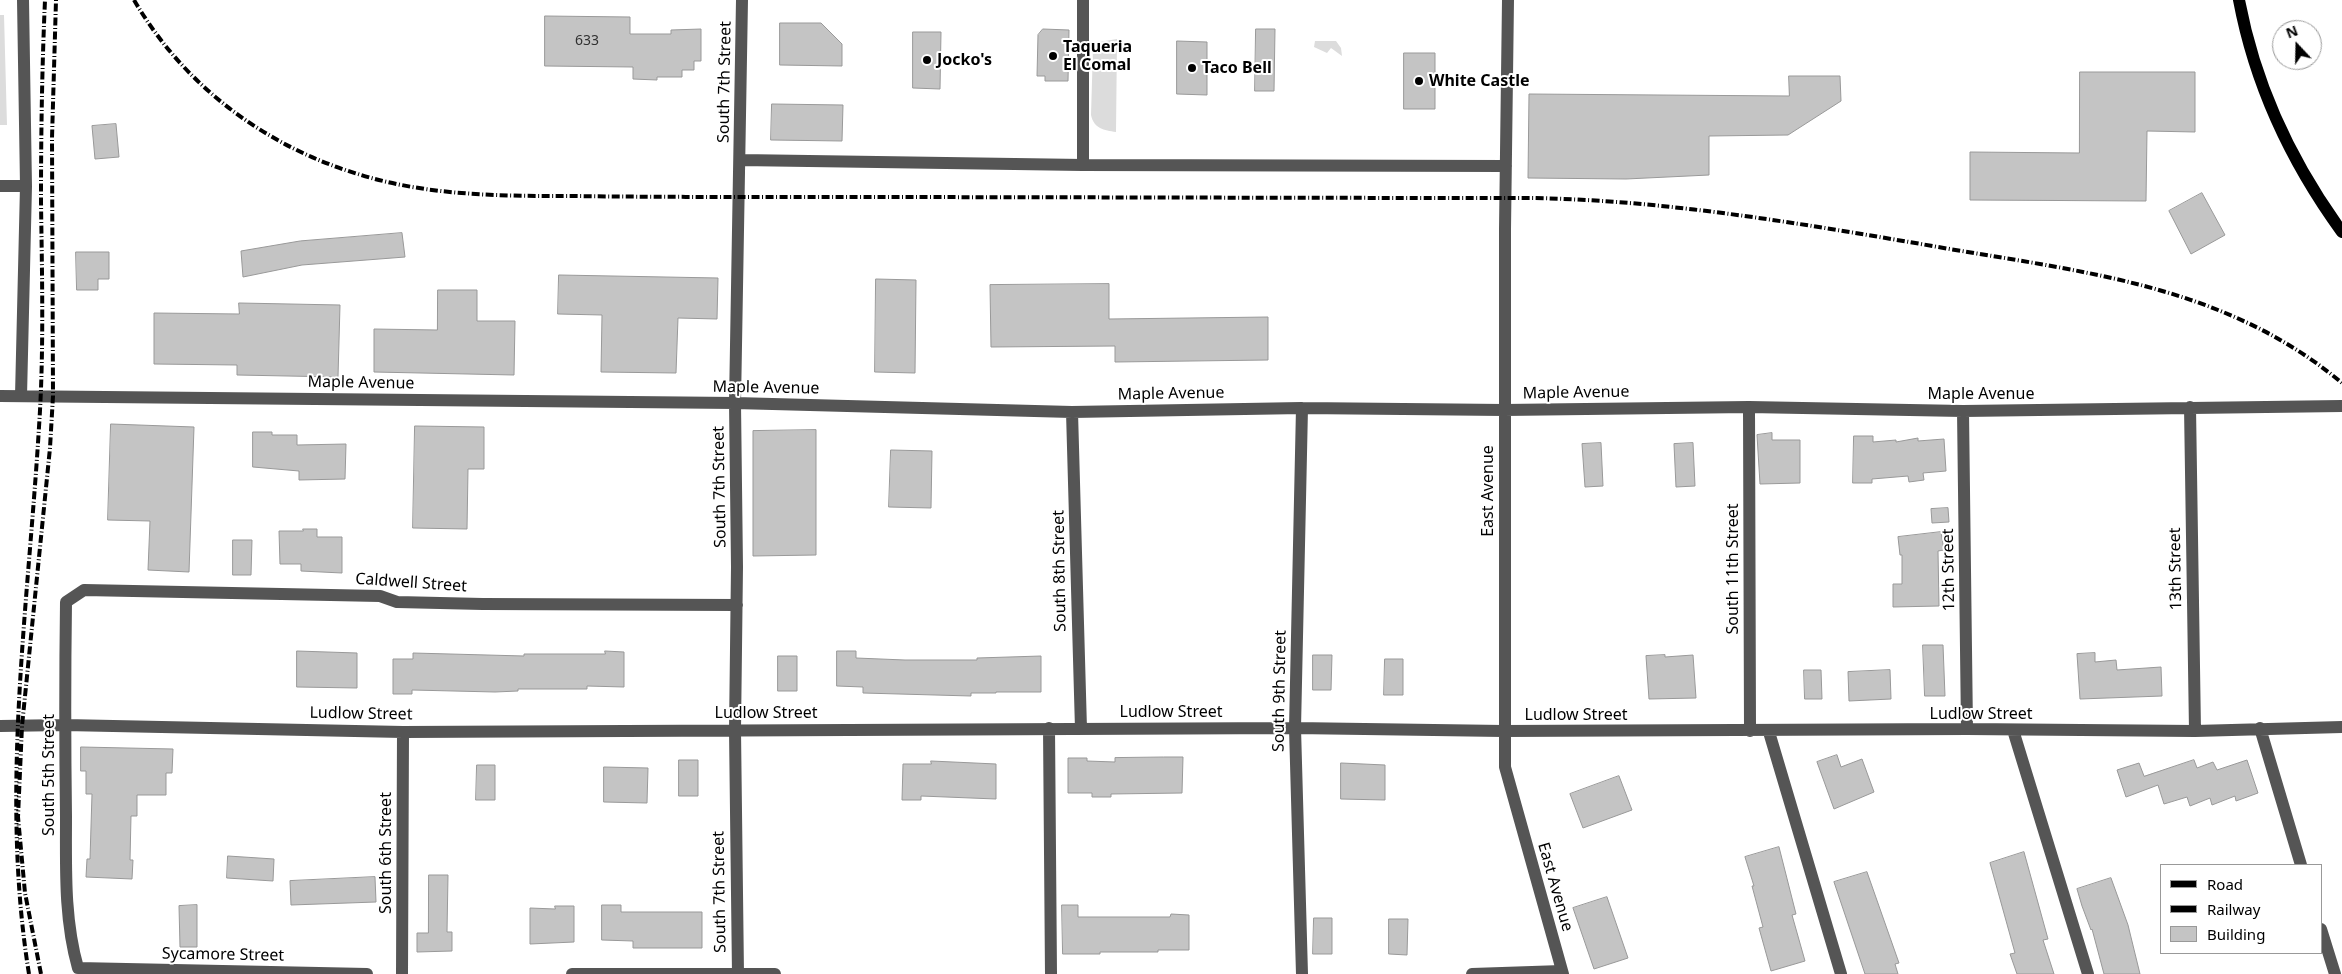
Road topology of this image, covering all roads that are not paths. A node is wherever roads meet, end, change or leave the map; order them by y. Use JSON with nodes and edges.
{"nodes":[{"id":1,"x":23,"y":0,"type":"edge"},
{"id":2,"x":742,"y":0,"type":"edge"},
{"id":3,"x":1083,"y":0,"type":"edge"},
{"id":4,"x":1508,"y":0,"type":"edge"},
{"id":5,"x":2239,"y":0,"type":"edge"},
{"id":6,"x":740,"y":160,"type":"junction"},
{"id":7,"x":1083,"y":165,"type":"junction"},
{"id":8,"x":1506,"y":166,"type":"junction"},
{"id":9,"x":0,"y":186,"type":"edge"},
{"id":10,"x":26,"y":186,"type":"junction"},
{"id":11,"x":2342,"y":232,"type":"edge"},
{"id":12,"x":0,"y":396,"type":"edge"},
{"id":13,"x":21,"y":396,"type":"junction"},
{"id":14,"x":734,"y":403,"type":"junction"},
{"id":15,"x":2342,"y":406,"type":"edge"},
{"id":16,"x":1749,"y":407,"type":"junction"},
{"id":17,"x":2190,"y":407,"type":"junction"},
{"id":18,"x":1302,"y":408,"type":"junction"},
{"id":19,"x":1504,"y":410,"type":"junction"},
{"id":20,"x":1963,"y":411,"type":"junction"},
{"id":21,"x":1072,"y":412,"type":"junction"},
{"id":22,"x":84,"y":590,"type":"joint"},
{"id":23,"x":737,"y":605,"type":"junction"},
{"id":24,"x":65,"y":725,"type":"junction"},
{"id":25,"x":0,"y":726,"type":"edge"},
{"id":26,"x":2342,"y":727,"type":"edge"},
{"id":27,"x":1049,"y":728,"type":"junction"},
{"id":28,"x":1295,"y":728,"type":"junction"},
{"id":29,"x":2260,"y":728,"type":"junction"},
{"id":30,"x":1081,"y":729,"type":"junction"},
{"id":31,"x":1967,"y":729,"type":"junction"},
{"id":32,"x":734,"y":730,"type":"junction"},
{"id":33,"x":2013,"y":730,"type":"junction"},
{"id":34,"x":1503,"y":731,"type":"junction"},
{"id":35,"x":1750,"y":731,"type":"junction"},
{"id":36,"x":2195,"y":731,"type":"junction"},
{"id":37,"x":403,"y":732,"type":"junction"},
{"id":38,"x":1769,"y":732,"type":"junction"},
{"id":39,"x":2301,"y":864,"type":"edge"},
{"id":40,"x":2322,"y":932,"type":"edge"},
{"id":41,"x":78,"y":968,"type":"joint"},
{"id":42,"x":1563,"y":973,"type":"edge"},
{"id":43,"x":367,"y":974,"type":"edge"},
{"id":44,"x":402,"y":974,"type":"edge"},
{"id":45,"x":572,"y":974,"type":"edge"},
{"id":46,"x":738,"y":974,"type":"edge"},
{"id":47,"x":775,"y":974,"type":"edge"},
{"id":48,"x":1051,"y":974,"type":"edge"},
{"id":49,"x":1302,"y":974,"type":"edge"},
{"id":50,"x":1472,"y":974,"type":"edge"},
{"id":51,"x":1841,"y":974,"type":"edge"},
{"id":52,"x":2088,"y":974,"type":"edge"},
{"id":53,"x":2334,"y":974,"type":"edge"}],
"edges":[{"from":1,"to":10,"type":"street"},
{"from":2,"to":6,"type":"street","name":"South 7th Street"},
{"from":3,"to":7,"type":"street"},
{"from":4,"to":8,"type":"street","name":"East Avenue"},
{"from":5,"to":11,"type":"main road"},
{"from":6,"to":7,"type":"street"},
{"from":6,"to":14,"type":"street","name":"South 7th Street"},
{"from":7,"to":8,"type":"street"},
{"from":8,"to":19,"type":"street","name":"East Avenue"},
{"from":9,"to":10,"type":"street"},
{"from":10,"to":13,"type":"street"},
{"from":12,"to":13,"type":"street","name":"Maple Avenue"},
{"from":13,"to":14,"type":"street","name":"Maple Avenue"},
{"from":14,"to":21,"type":"street","name":"Maple Avenue"},
{"from":14,"to":23,"type":"street","name":"South 7th Street"},
{"from":15,"to":17,"type":"street","name":"Maple Avenue"},
{"from":16,"to":19,"type":"street","name":"Maple Avenue"},
{"from":16,"to":20,"type":"street","name":"Maple Avenue"},
{"from":16,"to":35,"type":"street","name":"South 11th Street"},
{"from":17,"to":20,"type":"street","name":"Maple Avenue"},
{"from":17,"to":36,"type":"street","name":"13th Street"},
{"from":18,"to":19,"type":"street","name":"Maple Avenue"},
{"from":18,"to":21,"type":"street","name":"Maple Avenue"},
{"from":18,"to":28,"type":"street","name":"South 9th Street"},
{"from":19,"to":34,"type":"street","name":"East Avenue"},
{"from":20,"to":31,"type":"street","name":"12th Street"},
{"from":21,"to":30,"type":"street","name":"South 8th Street"},
{"from":22,"to":23,"type":"street","name":"Caldwell Street"},
{"from":22,"to":24,"type":"street","name":"South 5th Street"},
{"from":23,"to":32,"type":"street","name":"South 7th Street"},
{"from":24,"to":25,"type":"street","name":"Ludlow Street"},
{"from":24,"to":37,"type":"street","name":"Ludlow Street"},
{"from":24,"to":41,"type":"street","name":"South 5th Street"},
{"from":26,"to":29,"type":"street","name":"Ludlow Street"},
{"from":27,"to":30,"type":"street","name":"Ludlow Street"},
{"from":27,"to":32,"type":"street","name":"Ludlow Street"},
{"from":27,"to":48,"type":"street"},
{"from":28,"to":30,"type":"street","name":"Ludlow Street"},
{"from":28,"to":34,"type":"street","name":"Ludlow Street"},
{"from":28,"to":49,"type":"street","name":"South 9th Street"},
{"from":29,"to":36,"type":"street","name":"Ludlow Street"},
{"from":29,"to":39,"type":"street"},
{"from":31,"to":33,"type":"street","name":"Ludlow Street"},
{"from":31,"to":38,"type":"street","name":"Ludlow Street"},
{"from":32,"to":37,"type":"street","name":"Ludlow Street"},
{"from":32,"to":46,"type":"street","name":"South 7th Street"},
{"from":33,"to":36,"type":"street","name":"Ludlow Street"},
{"from":33,"to":52,"type":"street"},
{"from":34,"to":35,"type":"street","name":"Ludlow Street"},
{"from":34,"to":42,"type":"street","name":"East Avenue"},
{"from":35,"to":38,"type":"street","name":"Ludlow Street"},
{"from":37,"to":44,"type":"street","name":"South 6th Street"},
{"from":38,"to":51,"type":"street"},
{"from":40,"to":53,"type":"street"},
{"from":41,"to":43,"type":"street","name":"Sycamore Street"},
{"from":42,"to":50,"type":"street"},
{"from":45,"to":46,"type":"street"},
{"from":46,"to":47,"type":"street"}]}
